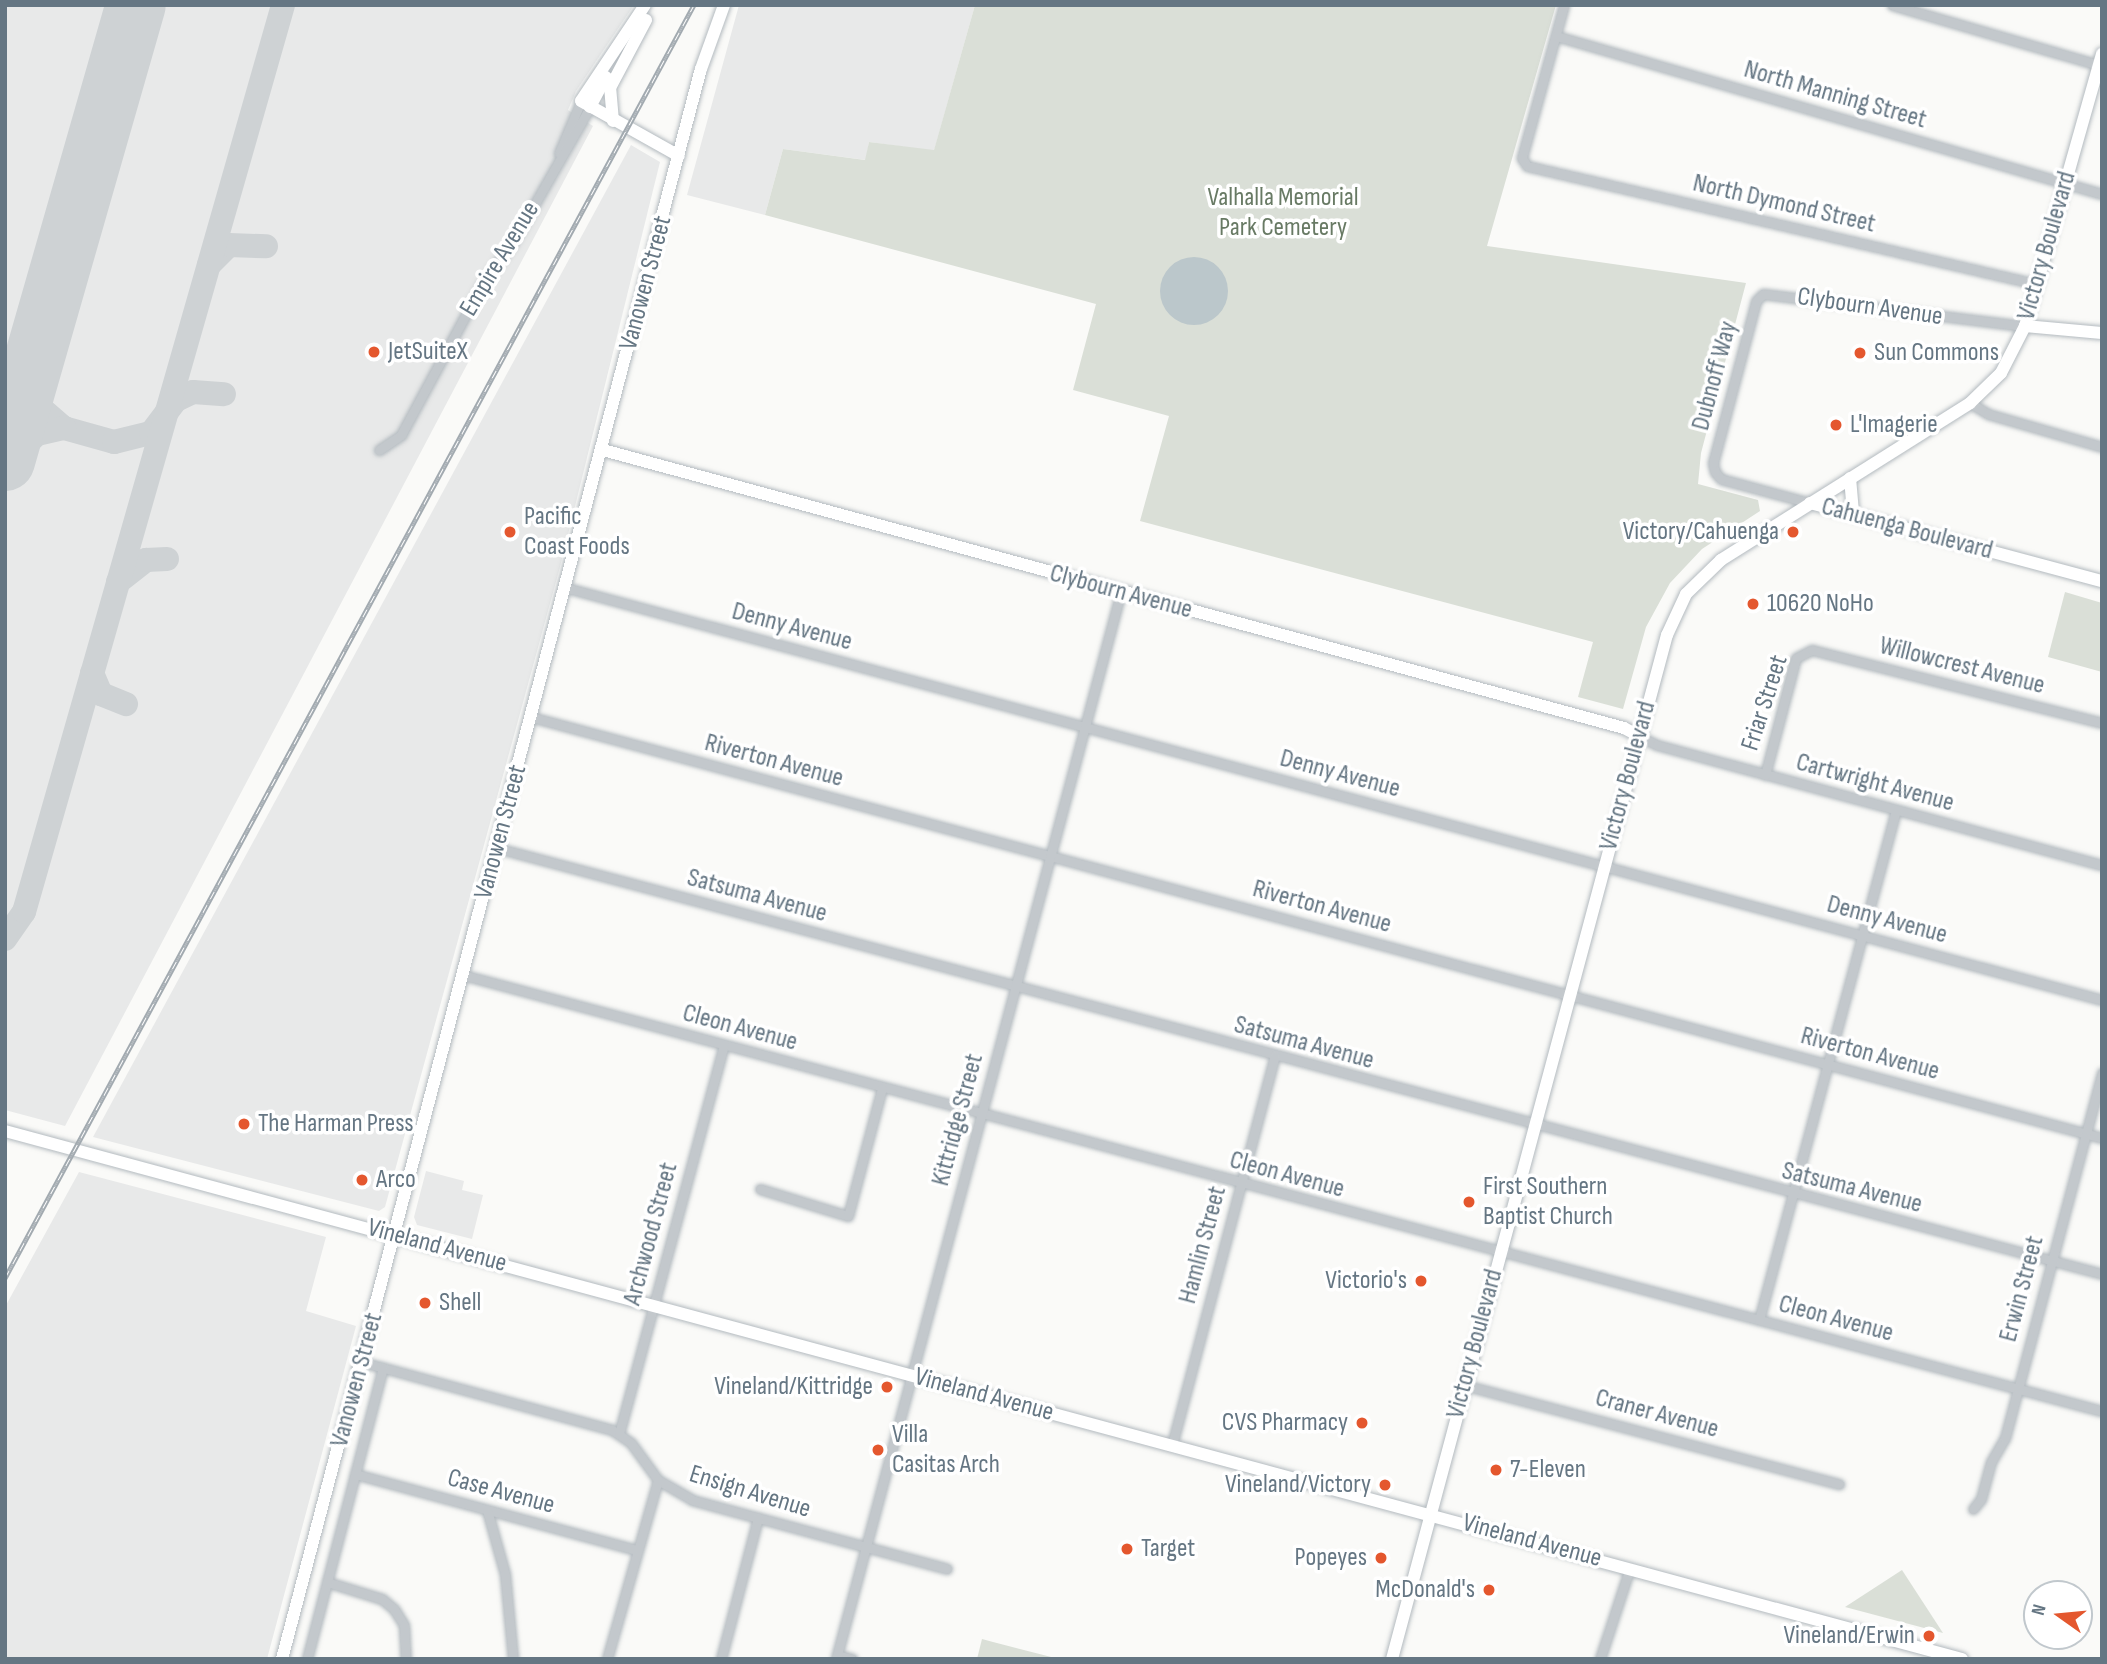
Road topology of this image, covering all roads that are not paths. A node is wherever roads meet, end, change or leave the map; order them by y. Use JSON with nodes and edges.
{"nodes":[{"id":1,"x":645,"y":5,"type":"edge"},
{"id":2,"x":654,"y":5,"type":"edge"},
{"id":3,"x":724,"y":5,"type":"edge"},
{"id":4,"x":1564,"y":5,"type":"edge"},
{"id":5,"x":1892,"y":5,"type":"edge"},
{"id":6,"x":646,"y":20,"type":"junction"},
{"id":7,"x":1556,"y":36,"type":"junction"},
{"id":8,"x":2101,"y":61,"type":"edge"},
{"id":9,"x":586,"y":104,"type":"junction"},
{"id":10,"x":613,"y":121,"type":"junction"},
{"id":11,"x":679,"y":156,"type":"junction"},
{"id":12,"x":2065,"y":184,"type":"junction"},
{"id":13,"x":2102,"y":194,"type":"edge"},
{"id":14,"x":2036,"y":284,"type":"junction"},
{"id":15,"x":1763,"y":294,"type":"joint"},
{"id":16,"x":2025,"y":326,"type":"junction"},
{"id":17,"x":2102,"y":333,"type":"edge"},
{"id":18,"x":1970,"y":403,"type":"junction"},
{"id":19,"x":2102,"y":447,"type":"edge"},
{"id":20,"x":379,"y":450,"type":"dead end"},
{"id":21,"x":603,"y":450,"type":"junction"},
{"id":22,"x":1715,"y":472,"type":"joint"},
{"id":23,"x":1850,"y":478,"type":"junction"},
{"id":24,"x":1810,"y":503,"type":"junction"},
{"id":25,"x":1853,"y":514,"type":"junction"},
{"id":26,"x":2102,"y":582,"type":"edge"},
{"id":27,"x":567,"y":588,"type":"junction"},
{"id":28,"x":1121,"y":592,"type":"junction"},
{"id":29,"x":1812,"y":650,"type":"joint"},
{"id":30,"x":531,"y":718,"type":"junction"},
{"id":31,"x":2102,"y":723,"type":"edge"},
{"id":32,"x":1085,"y":728,"type":"junction"},
{"id":33,"x":1639,"y":736,"type":"junction"},
{"id":34,"x":1765,"y":775,"type":"junction"},
{"id":35,"x":1896,"y":810,"type":"junction"},
{"id":36,"x":497,"y":848,"type":"junction"},
{"id":37,"x":1051,"y":856,"type":"junction"},
{"id":38,"x":2102,"y":865,"type":"edge"},
{"id":39,"x":1604,"y":867,"type":"junction"},
{"id":40,"x":1863,"y":936,"type":"junction"},
{"id":41,"x":463,"y":975,"type":"junction"},
{"id":42,"x":1016,"y":988,"type":"junction"},
{"id":43,"x":1569,"y":996,"type":"junction"},
{"id":44,"x":2102,"y":1000,"type":"edge"},
{"id":45,"x":723,"y":1045,"type":"junction"},
{"id":46,"x":1275,"y":1056,"type":"junction"},
{"id":47,"x":1828,"y":1065,"type":"junction"},
{"id":48,"x":2102,"y":1073,"type":"edge"},
{"id":49,"x":882,"y":1088,"type":"junction"},
{"id":50,"x":981,"y":1114,"type":"junction"},
{"id":51,"x":1534,"y":1126,"type":"junction"},
{"id":52,"x":5,"y":1131,"type":"edge"},
{"id":53,"x":2085,"y":1134,"type":"junction"},
{"id":54,"x":2102,"y":1138,"type":"edge"},
{"id":55,"x":1241,"y":1184,"type":"junction"},
{"id":56,"x":760,"y":1189,"type":"dead end"},
{"id":57,"x":1793,"y":1194,"type":"junction"},
{"id":58,"x":394,"y":1235,"type":"junction"},
{"id":59,"x":1499,"y":1253,"type":"junction"},
{"id":60,"x":2052,"y":1261,"type":"junction"},
{"id":61,"x":2102,"y":1274,"type":"edge"},
{"id":62,"x":654,"y":1305,"type":"junction"},
{"id":63,"x":1759,"y":1320,"type":"junction"},
{"id":64,"x":362,"y":1362,"type":"junction"},
{"id":65,"x":383,"y":1367,"type":"junction"},
{"id":66,"x":912,"y":1376,"type":"junction"},
{"id":67,"x":1464,"y":1385,"type":"junction"},
{"id":68,"x":2018,"y":1388,"type":"junction"},
{"id":69,"x":2102,"y":1410,"type":"edge"},
{"id":70,"x":619,"y":1434,"type":"junction"},
{"id":71,"x":1172,"y":1445,"type":"junction"},
{"id":72,"x":355,"y":1474,"type":"junction"},
{"id":73,"x":658,"y":1479,"type":"junction"},
{"id":74,"x":1839,"y":1484,"type":"dead end"},
{"id":75,"x":1973,"y":1509,"type":"dead end"},
{"id":76,"x":487,"y":1510,"type":"junction"},
{"id":77,"x":1429,"y":1514,"type":"junction"},
{"id":78,"x":758,"y":1518,"type":"junction"},
{"id":79,"x":866,"y":1548,"type":"junction"},
{"id":80,"x":636,"y":1550,"type":"junction"},
{"id":81,"x":1630,"y":1568,"type":"junction"},
{"id":82,"x":947,"y":1569,"type":"dead end"},
{"id":83,"x":327,"y":1583,"type":"junction"},
{"id":84,"x":837,"y":1657,"type":"edge"},
{"id":85,"x":1947,"y":1657,"type":"edge"},
{"id":86,"x":282,"y":1659,"type":"edge"},
{"id":87,"x":307,"y":1659,"type":"edge"},
{"id":88,"x":406,"y":1659,"type":"edge"},
{"id":89,"x":513,"y":1659,"type":"edge"},
{"id":90,"x":607,"y":1659,"type":"edge"},
{"id":91,"x":721,"y":1659,"type":"edge"},
{"id":92,"x":852,"y":1659,"type":"edge"},
{"id":93,"x":1392,"y":1659,"type":"edge"},
{"id":94,"x":1600,"y":1659,"type":"edge"},
{"id":95,"x":1962,"y":1659,"type":"edge"}],
"edges":[{"from":1,"to":9,"type":"main road","name":"Empire Avenue"},
{"from":2,"to":6,"type":"main road","name":"Empire Avenue"},
{"from":3,"to":11,"type":"main road","name":"Vanowen Street"},
{"from":4,"to":7,"type":"street"},
{"from":5,"to":8,"type":"street"},
{"from":6,"to":9,"type":"main road","name":"Empire Avenue"},
{"from":6,"to":10,"type":"main road"},
{"from":7,"to":12,"type":"street","name":"North Manning Street"},
{"from":7,"to":14,"type":"street","name":"North Dymond Street"},
{"from":8,"to":12,"type":"main road","name":"Victory Boulevard"},
{"from":9,"to":10,"type":"main road"},
{"from":9,"to":20,"type":"street","name":"Empire Avenue"},
{"from":10,"to":11,"type":"main road"},
{"from":11,"to":21,"type":"main road","name":"Vanowen Street"},
{"from":12,"to":13,"type":"street","name":"North Manning Street"},
{"from":12,"to":14,"type":"main road","name":"Victory Boulevard"},
{"from":14,"to":16,"type":"main road","name":"Victory Boulevard"},
{"from":15,"to":16,"type":"street","name":"Clybourn Avenue"},
{"from":15,"to":22,"type":"street","name":"Dubnoff Way"},
{"from":16,"to":17,"type":"main road","name":"Clybourn Avenue"},
{"from":16,"to":18,"type":"main road","name":"Victory Boulevard"},
{"from":18,"to":19,"type":"street"},
{"from":18,"to":23,"type":"main road","name":"Victory Boulevard"},
{"from":21,"to":27,"type":"main road","name":"Vanowen Street"},
{"from":21,"to":28,"type":"main road","name":"Clybourn Avenue"},
{"from":22,"to":24,"type":"street","name":"Cahuenga Boulevard"},
{"from":23,"to":24,"type":"main road","name":"Victory Boulevard"},
{"from":23,"to":25,"type":"main road"},
{"from":24,"to":25,"type":"main road","name":"Cahuenga Boulevard"},
{"from":24,"to":33,"type":"main road","name":"Victory Boulevard"},
{"from":25,"to":26,"type":"main road","name":"Cahuenga Boulevard"},
{"from":27,"to":30,"type":"main road","name":"Vanowen Street"},
{"from":27,"to":32,"type":"street","name":"Denny Avenue"},
{"from":28,"to":32,"type":"street","name":"Kittridge Street"},
{"from":28,"to":33,"type":"main road","name":"Clybourn Avenue"},
{"from":29,"to":31,"type":"street","name":"Willowcrest Avenue"},
{"from":29,"to":34,"type":"street","name":"Friar Street"},
{"from":30,"to":36,"type":"main road","name":"Vanowen Street"},
{"from":30,"to":37,"type":"street","name":"Riverton Avenue"},
{"from":32,"to":37,"type":"street","name":"Kittridge Street"},
{"from":32,"to":39,"type":"street","name":"Denny Avenue"},
{"from":33,"to":34,"type":"street","name":"Cartwright Avenue"},
{"from":33,"to":39,"type":"main road","name":"Victory Boulevard"},
{"from":34,"to":35,"type":"street","name":"Cartwright Avenue"},
{"from":35,"to":38,"type":"street","name":"Cartwright Avenue"},
{"from":35,"to":40,"type":"street"},
{"from":36,"to":41,"type":"main road","name":"Vanowen Street"},
{"from":36,"to":42,"type":"street","name":"Satsuma Avenue"},
{"from":37,"to":42,"type":"street","name":"Kittridge Street"},
{"from":37,"to":43,"type":"street","name":"Riverton Avenue"},
{"from":39,"to":40,"type":"street","name":"Denny Avenue"},
{"from":39,"to":43,"type":"main road","name":"Victory Boulevard"},
{"from":40,"to":44,"type":"street","name":"Denny Avenue"},
{"from":40,"to":47,"type":"street"},
{"from":41,"to":45,"type":"street","name":"Cleon Avenue"},
{"from":41,"to":58,"type":"main road","name":"Vanowen Street"},
{"from":42,"to":46,"type":"street","name":"Satsuma Avenue"},
{"from":42,"to":50,"type":"street","name":"Kittridge Street"},
{"from":43,"to":47,"type":"street","name":"Riverton Avenue"},
{"from":43,"to":51,"type":"main road","name":"Victory Boulevard"},
{"from":45,"to":49,"type":"street","name":"Cleon Avenue"},
{"from":45,"to":62,"type":"street","name":"Archwood Street"},
{"from":46,"to":51,"type":"street","name":"Satsuma Avenue"},
{"from":46,"to":55,"type":"street","name":"Hamlin Street"},
{"from":47,"to":53,"type":"street","name":"Riverton Avenue"},
{"from":47,"to":57,"type":"street"},
{"from":48,"to":53,"type":"street","name":"Erwin Street"},
{"from":49,"to":50,"type":"street","name":"Cleon Avenue"},
{"from":49,"to":56,"type":"street"},
{"from":50,"to":55,"type":"street","name":"Cleon Avenue"},
{"from":50,"to":66,"type":"street","name":"Kittridge Street"},
{"from":51,"to":57,"type":"street","name":"Satsuma Avenue"},
{"from":51,"to":59,"type":"main road","name":"Victory Boulevard"},
{"from":52,"to":58,"type":"main road","name":"Vineland Avenue"},
{"from":53,"to":54,"type":"street","name":"Riverton Avenue"},
{"from":53,"to":60,"type":"street","name":"Erwin Street"},
{"from":55,"to":59,"type":"street","name":"Cleon Avenue"},
{"from":55,"to":71,"type":"street","name":"Hamlin Street"},
{"from":57,"to":60,"type":"street","name":"Satsuma Avenue"},
{"from":57,"to":63,"type":"street"},
{"from":58,"to":62,"type":"main road","name":"Vineland Avenue"},
{"from":58,"to":64,"type":"main road","name":"Vanowen Street"},
{"from":59,"to":63,"type":"street","name":"Cleon Avenue"},
{"from":59,"to":67,"type":"main road","name":"Victory Boulevard"},
{"from":60,"to":61,"type":"street","name":"Satsuma Avenue"},
{"from":60,"to":68,"type":"street","name":"Erwin Street"},
{"from":62,"to":66,"type":"main road","name":"Vineland Avenue"},
{"from":62,"to":70,"type":"street","name":"Archwood Street"},
{"from":63,"to":68,"type":"street","name":"Cleon Avenue"},
{"from":64,"to":65,"type":"street"},
{"from":64,"to":86,"type":"main road","name":"Vanowen Street"},
{"from":65,"to":70,"type":"street"},
{"from":65,"to":72,"type":"street","name":"Vanowen Street"},
{"from":66,"to":71,"type":"main road","name":"Vineland Avenue"},
{"from":66,"to":79,"type":"street","name":"Kittridge Street"},
{"from":67,"to":74,"type":"street","name":"Craner Avenue"},
{"from":67,"to":77,"type":"main road","name":"Victory Boulevard"},
{"from":68,"to":69,"type":"street","name":"Cleon Avenue"},
{"from":68,"to":75,"type":"street","name":"Erwin Street"},
{"from":70,"to":73,"type":"street","name":"Ensign Avenue"},
{"from":71,"to":77,"type":"main road","name":"Vineland Avenue"},
{"from":72,"to":76,"type":"street","name":"Case Avenue"},
{"from":72,"to":83,"type":"street","name":"Vanowen Street"},
{"from":73,"to":78,"type":"street","name":"Ensign Avenue"},
{"from":73,"to":80,"type":"street"},
{"from":76,"to":80,"type":"street","name":"Case Avenue"},
{"from":76,"to":89,"type":"street"},
{"from":77,"to":81,"type":"main road","name":"Vineland Avenue"},
{"from":77,"to":93,"type":"main road","name":"Victory Boulevard"},
{"from":78,"to":79,"type":"street","name":"Ensign Avenue"},
{"from":78,"to":91,"type":"street"},
{"from":79,"to":82,"type":"street","name":"Ensign Avenue"},
{"from":79,"to":84,"type":"street","name":"Kittridge Street"},
{"from":80,"to":90,"type":"street"},
{"from":81,"to":85,"type":"main road","name":"Vineland Avenue"},
{"from":81,"to":94,"type":"street"},
{"from":83,"to":87,"type":"street","name":"Vanowen Street"},
{"from":83,"to":88,"type":"street"},
{"from":84,"to":92,"type":"street"},
{"from":85,"to":95,"type":"main road","name":"Vineland Avenue"}]}
